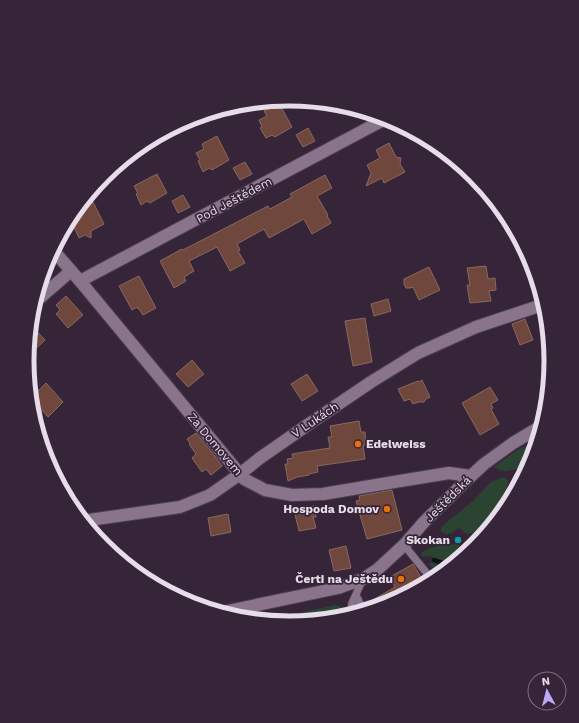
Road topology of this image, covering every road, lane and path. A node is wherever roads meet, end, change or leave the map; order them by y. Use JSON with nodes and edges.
{"nodes":[{"id":1,"x":379,"y":122,"type":"edge"},
{"id":2,"x":57,"y":255,"type":"edge"},
{"id":3,"x":71,"y":271,"type":"junction"},
{"id":4,"x":80,"y":281,"type":"junction"},
{"id":5,"x":43,"y":294,"type":"edge"},
{"id":6,"x":539,"y":306,"type":"edge"},
{"id":7,"x":535,"y":430,"type":"edge"},
{"id":8,"x":240,"y":474,"type":"junction"},
{"id":9,"x":471,"y":476,"type":"junction"},
{"id":10,"x":89,"y":520,"type":"edge"},
{"id":11,"x":404,"y":545,"type":"junction"},
{"id":12,"x":429,"y":576,"type":"edge"},
{"id":13,"x":363,"y":579,"type":"junction"},
{"id":14,"x":356,"y":595,"type":"junction"},
{"id":15,"x":361,"y":606,"type":"edge"},
{"id":16,"x":351,"y":609,"type":"edge"},
{"id":17,"x":247,"y":613,"type":"edge"}],
"edges":[{"from":1,"to":4,"type":"street","name":"Pod Ještědem"},
{"from":2,"to":3,"type":"street","name":"Za Domovem"},
{"from":3,"to":4,"type":"street","name":"Za Domovem"},
{"from":3,"to":5,"type":"street"},
{"from":4,"to":8,"type":"street","name":"Za Domovem"},
{"from":6,"to":8,"type":"street","name":"V Lukách"},
{"from":7,"to":9,"type":"street","name":"Ještědská"},
{"from":8,"to":9,"type":"street","name":"Za Domovem"},
{"from":8,"to":10,"type":"street","name":"V Lukách"},
{"from":9,"to":11,"type":"street","name":"Ještědská"},
{"from":11,"to":12,"type":"lane"},
{"from":11,"to":13,"type":"street","name":"Ještědská"},
{"from":13,"to":14,"type":"lane"},
{"from":13,"to":17,"type":"street","name":"Ještědská"},
{"from":14,"to":15,"type":"lane"},
{"from":14,"to":16,"type":"lane"}]}
